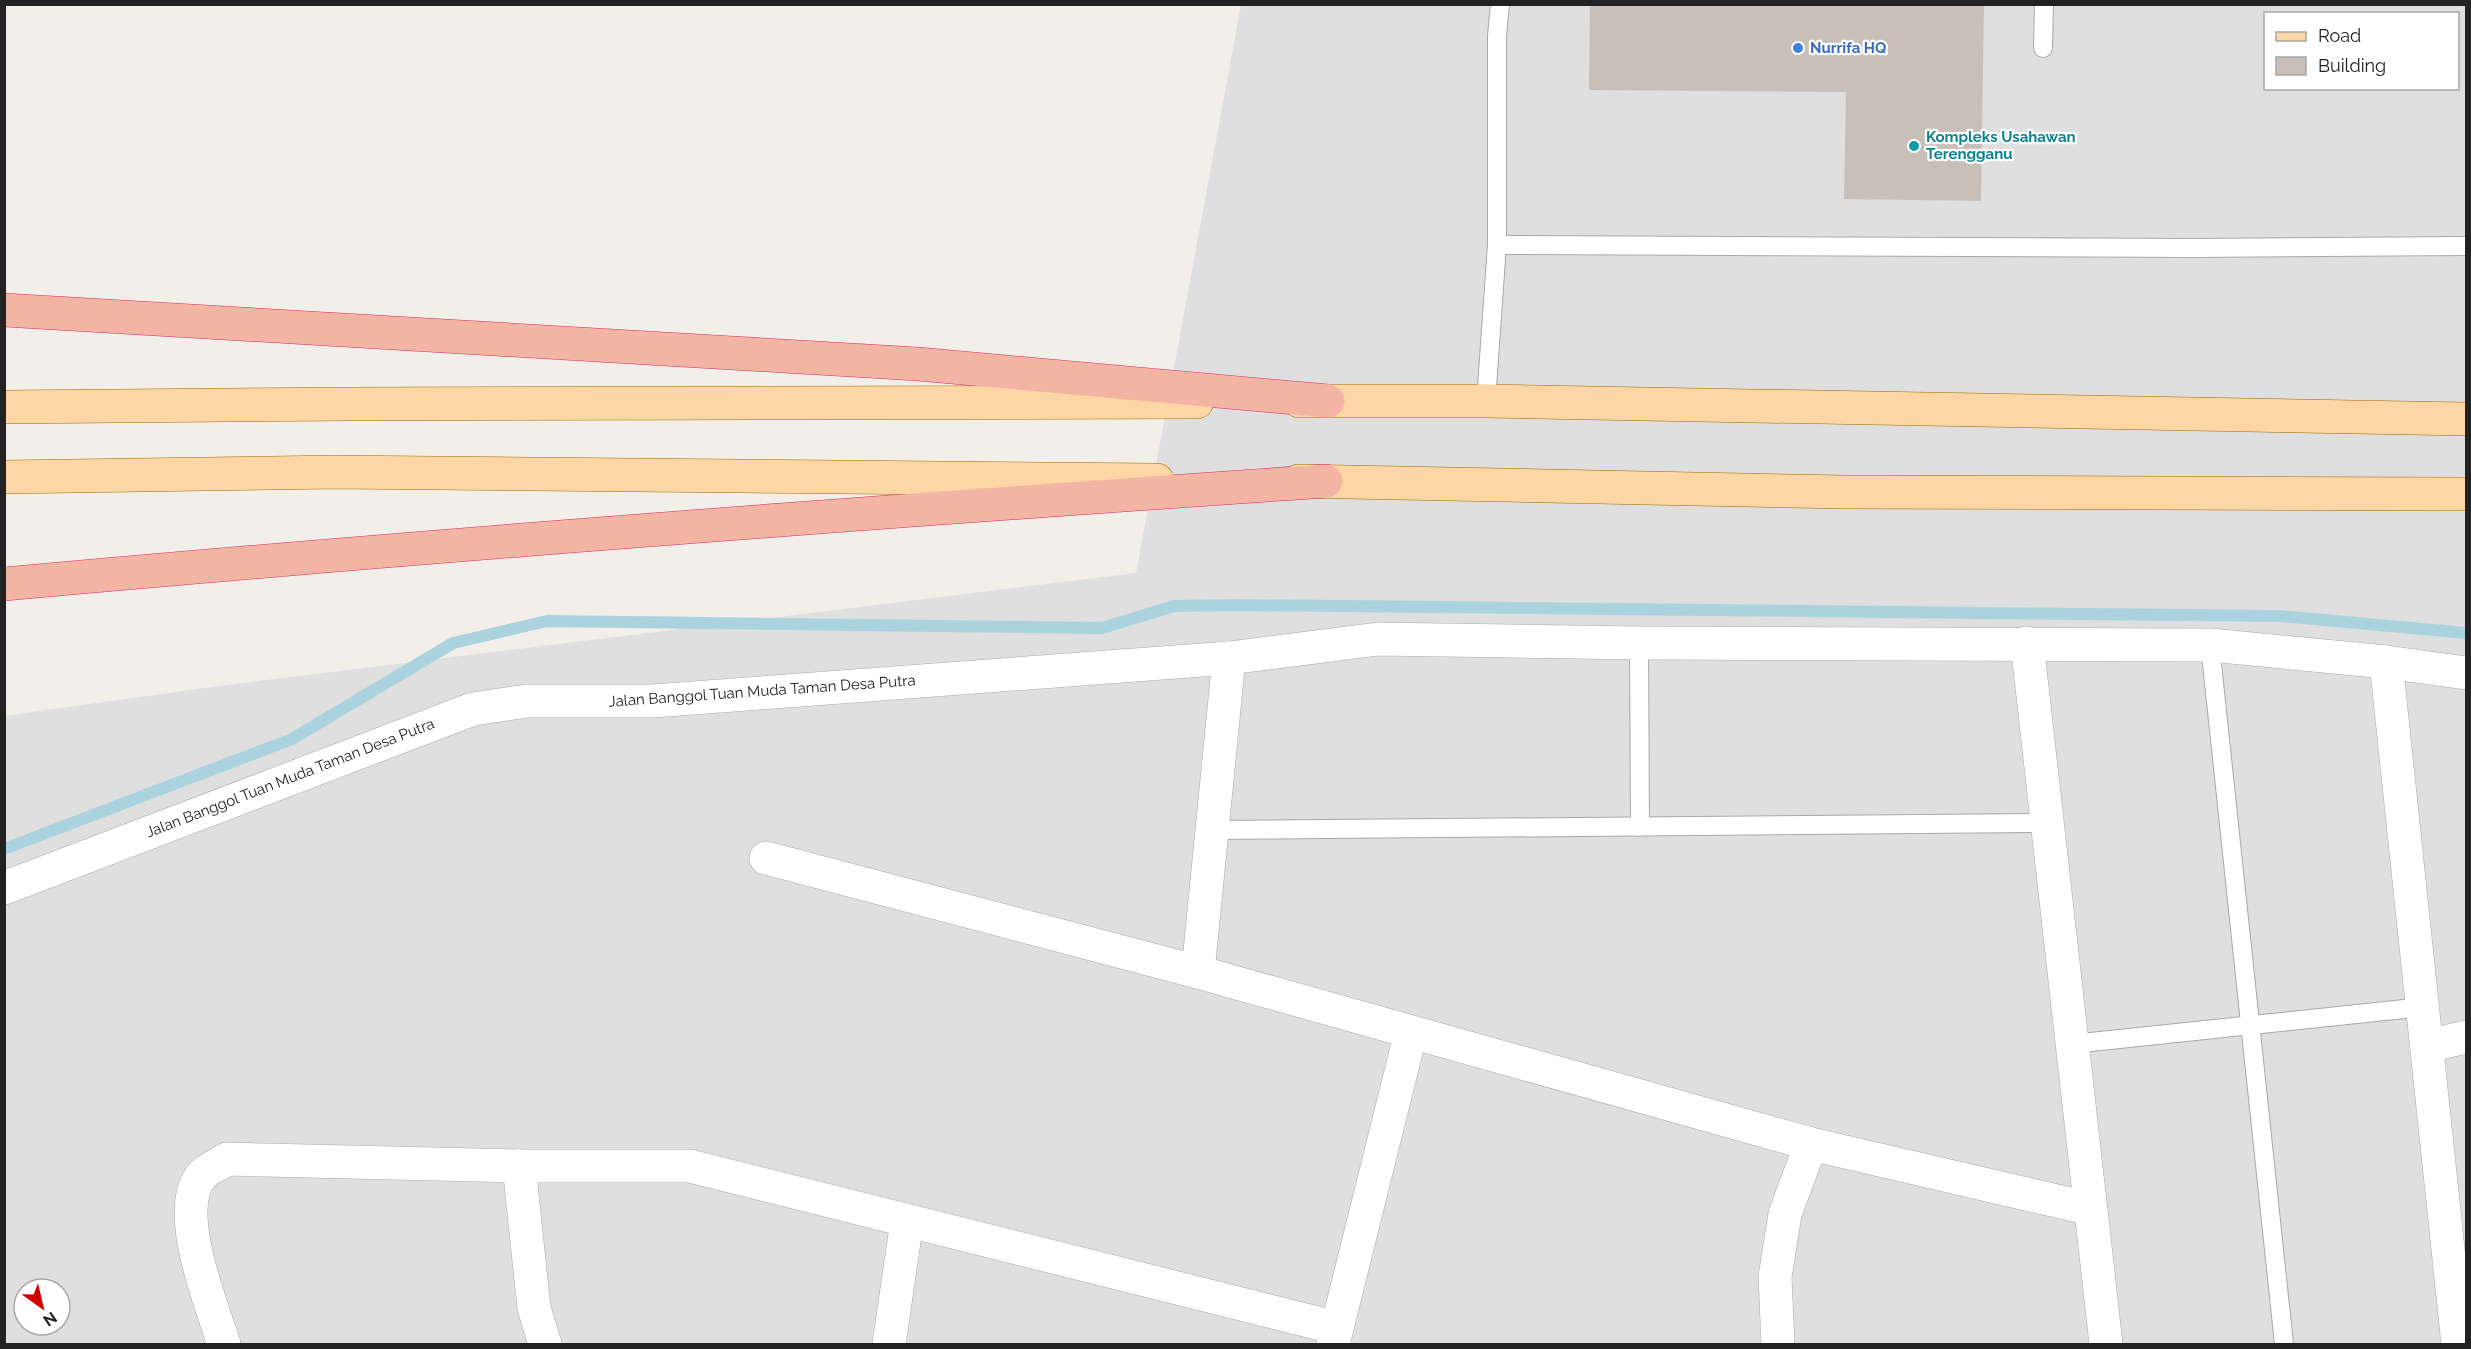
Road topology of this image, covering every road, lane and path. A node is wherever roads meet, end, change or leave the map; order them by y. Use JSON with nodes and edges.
{"nodes":[{"id":1,"x":1500,"y":4,"type":"edge"},
{"id":2,"x":2044,"y":4,"type":"edge"},
{"id":3,"x":2043,"y":48,"type":"dead end"},
{"id":4,"x":1497,"y":245,"type":"junction"},
{"id":5,"x":2466,"y":246,"type":"edge"},
{"id":6,"x":4,"y":310,"type":"edge"},
{"id":7,"x":1328,"y":401,"type":"junction"},
{"id":8,"x":1486,"y":401,"type":"junction"},
{"id":9,"x":4,"y":407,"type":"edge"},
{"id":10,"x":2466,"y":419,"type":"edge"},
{"id":11,"x":4,"y":477,"type":"edge"},
{"id":12,"x":1326,"y":481,"type":"junction"},
{"id":13,"x":2466,"y":495,"type":"edge"},
{"id":14,"x":4,"y":584,"type":"edge"},
{"id":15,"x":1639,"y":643,"type":"junction"},
{"id":16,"x":2027,"y":644,"type":"junction"},
{"id":17,"x":2210,"y":645,"type":"junction"},
{"id":18,"x":1229,"y":658,"type":"junction"},
{"id":19,"x":2386,"y":662,"type":"junction"},
{"id":20,"x":2466,"y":673,"type":"edge"},
{"id":21,"x":2047,"y":824,"type":"junction"},
{"id":22,"x":1640,"y":827,"type":"junction"},
{"id":23,"x":1212,"y":830,"type":"junction"},
{"id":24,"x":766,"y":858,"type":"dead end"},
{"id":25,"x":4,"y":888,"type":"edge"},
{"id":26,"x":1198,"y":972,"type":"junction"},
{"id":27,"x":2423,"y":1007,"type":"junction"},
{"id":28,"x":2250,"y":1025,"type":"junction"},
{"id":29,"x":1411,"y":1032,"type":"junction"},
{"id":30,"x":2466,"y":1037,"type":"edge"},
{"id":31,"x":2072,"y":1044,"type":"junction"},
{"id":32,"x":2427,"y":1046,"type":"junction"},
{"id":33,"x":1811,"y":1144,"type":"junction"},
{"id":34,"x":519,"y":1166,"type":"junction"},
{"id":35,"x":2091,"y":1209,"type":"junction"},
{"id":36,"x":907,"y":1221,"type":"junction"},
{"id":37,"x":2456,"y":1222,"type":"edge"},
{"id":38,"x":1335,"y":1336,"type":"edge"},
{"id":39,"x":224,"y":1344,"type":"edge"},
{"id":40,"x":544,"y":1344,"type":"edge"},
{"id":41,"x":889,"y":1344,"type":"edge"},
{"id":42,"x":1779,"y":1344,"type":"edge"},
{"id":43,"x":2106,"y":1344,"type":"edge"},
{"id":44,"x":2284,"y":1344,"type":"edge"},
{"id":45,"x":2458,"y":1344,"type":"edge"}],
"edges":[{"from":1,"to":4,"type":"lane"},
{"from":2,"to":3,"type":"lane"},
{"from":4,"to":5,"type":"lane"},
{"from":4,"to":8,"type":"lane"},
{"from":6,"to":7,"type":"highway"},
{"from":7,"to":8,"type":"main road"},
{"from":7,"to":9,"type":"main road"},
{"from":8,"to":10,"type":"main road"},
{"from":11,"to":12,"type":"main road"},
{"from":12,"to":13,"type":"main road"},
{"from":12,"to":14,"type":"highway"},
{"from":15,"to":16,"type":"street","name":"Jalan Banggol Tuan Muda Taman Desa Putra"},
{"from":15,"to":18,"type":"street","name":"Jalan Banggol Tuan Muda Taman Desa Putra"},
{"from":15,"to":22,"type":"lane"},
{"from":16,"to":17,"type":"street","name":"Jalan Banggol Tuan Muda Taman Desa Putra"},
{"from":16,"to":21,"type":"street"},
{"from":17,"to":19,"type":"street","name":"Jalan Banggol Tuan Muda Taman Desa Putra"},
{"from":17,"to":28,"type":"lane"},
{"from":18,"to":23,"type":"street"},
{"from":18,"to":25,"type":"street","name":"Jalan Banggol Tuan Muda Taman Desa Putra"},
{"from":19,"to":20,"type":"street","name":"Jalan Banggol Tuan Muda Taman Desa Putra"},
{"from":19,"to":27,"type":"street"},
{"from":21,"to":22,"type":"lane"},
{"from":21,"to":31,"type":"street"},
{"from":22,"to":23,"type":"lane"},
{"from":23,"to":26,"type":"street"},
{"from":24,"to":26,"type":"street"},
{"from":26,"to":29,"type":"street"},
{"from":27,"to":28,"type":"lane"},
{"from":27,"to":32,"type":"street"},
{"from":28,"to":31,"type":"lane"},
{"from":28,"to":44,"type":"lane"},
{"from":29,"to":33,"type":"street"},
{"from":29,"to":38,"type":"street"},
{"from":30,"to":32,"type":"street"},
{"from":31,"to":35,"type":"street"},
{"from":32,"to":37,"type":"street"},
{"from":33,"to":35,"type":"street"},
{"from":33,"to":42,"type":"street"},
{"from":34,"to":36,"type":"street"},
{"from":34,"to":39,"type":"street"},
{"from":34,"to":40,"type":"street"},
{"from":35,"to":43,"type":"street"},
{"from":36,"to":38,"type":"street"},
{"from":36,"to":41,"type":"street"},
{"from":37,"to":45,"type":"street"}]}
